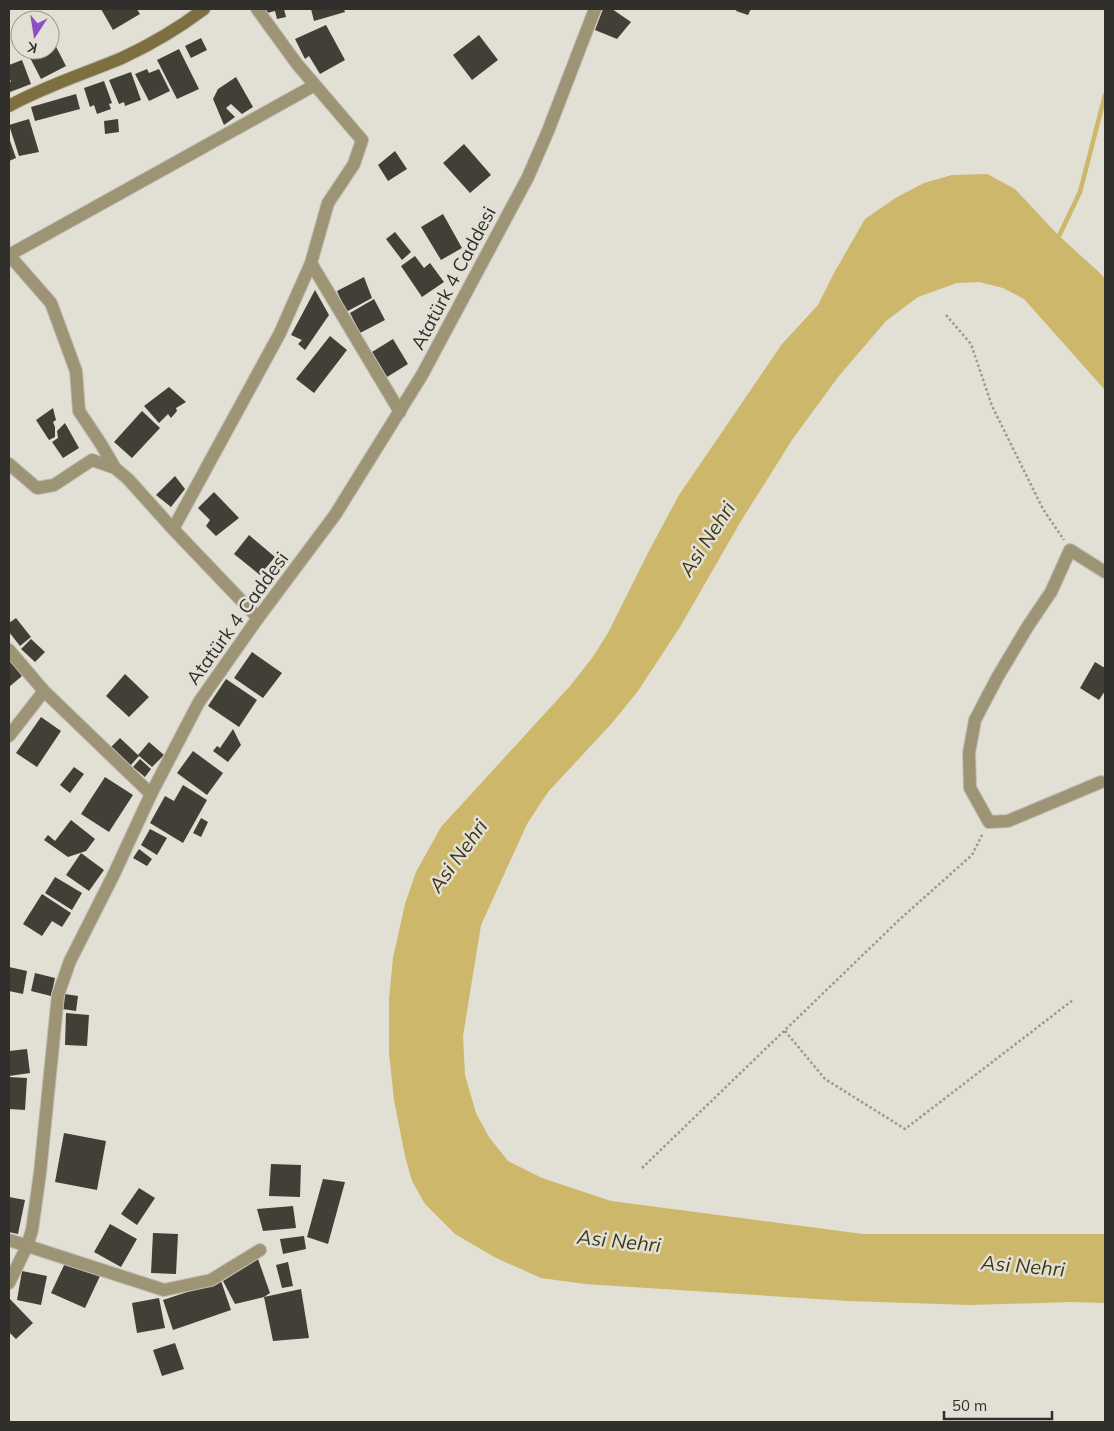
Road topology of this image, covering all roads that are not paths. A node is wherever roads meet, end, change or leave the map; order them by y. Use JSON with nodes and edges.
{"nodes":[{"id":1,"x":204,"y":9,"type":"edge"},
{"id":2,"x":257,"y":9,"type":"edge"},
{"id":3,"x":595,"y":9,"type":"edge"},
{"id":4,"x":315,"y":85,"type":"junction"},
{"id":5,"x":9,"y":106,"type":"edge"},
{"id":6,"x":311,"y":263,"type":"junction"},
{"id":7,"x":400,"y":412,"type":"junction"},
{"id":8,"x":9,"y":464,"type":"edge"},
{"id":9,"x":115,"y":468,"type":"junction"},
{"id":10,"x":173,"y":529,"type":"junction"},
{"id":11,"x":1105,"y":572,"type":"edge"},
{"id":12,"x":258,"y":618,"type":"junction"},
{"id":13,"x":9,"y":650,"type":"edge"},
{"id":14,"x":44,"y":691,"type":"junction"},
{"id":15,"x":9,"y":736,"type":"edge"},
{"id":16,"x":1101,"y":782,"type":"dead end"},
{"id":17,"x":151,"y":794,"type":"junction"},
{"id":18,"x":9,"y":1240,"type":"edge"},
{"id":19,"x":27,"y":1246,"type":"junction"},
{"id":20,"x":260,"y":1250,"type":"dead end"},
{"id":21,"x":9,"y":1283,"type":"edge"}],
"edges":[{"from":1,"to":5,"type":"main road"},
{"from":2,"to":4,"type":"street"},
{"from":3,"to":7,"type":"street","name":"Atatürk 4 Caddesi"},
{"from":4,"to":6,"type":"street"},
{"from":4,"to":9,"type":"street"},
{"from":6,"to":7,"type":"street"},
{"from":6,"to":10,"type":"street"},
{"from":7,"to":12,"type":"street","name":"Atatürk 4 Caddesi"},
{"from":8,"to":9,"type":"street"},
{"from":9,"to":10,"type":"street"},
{"from":10,"to":12,"type":"street"},
{"from":11,"to":16,"type":"street"},
{"from":12,"to":17,"type":"street","name":"Atatürk 4 Caddesi"},
{"from":13,"to":14,"type":"street"},
{"from":14,"to":15,"type":"street"},
{"from":14,"to":17,"type":"street"},
{"from":17,"to":19,"type":"street","name":"Atatürk 4 Caddesi"},
{"from":18,"to":19,"type":"street"},
{"from":19,"to":20,"type":"street"},
{"from":19,"to":21,"type":"street","name":"Atatürk 4 Caddesi"}]}
